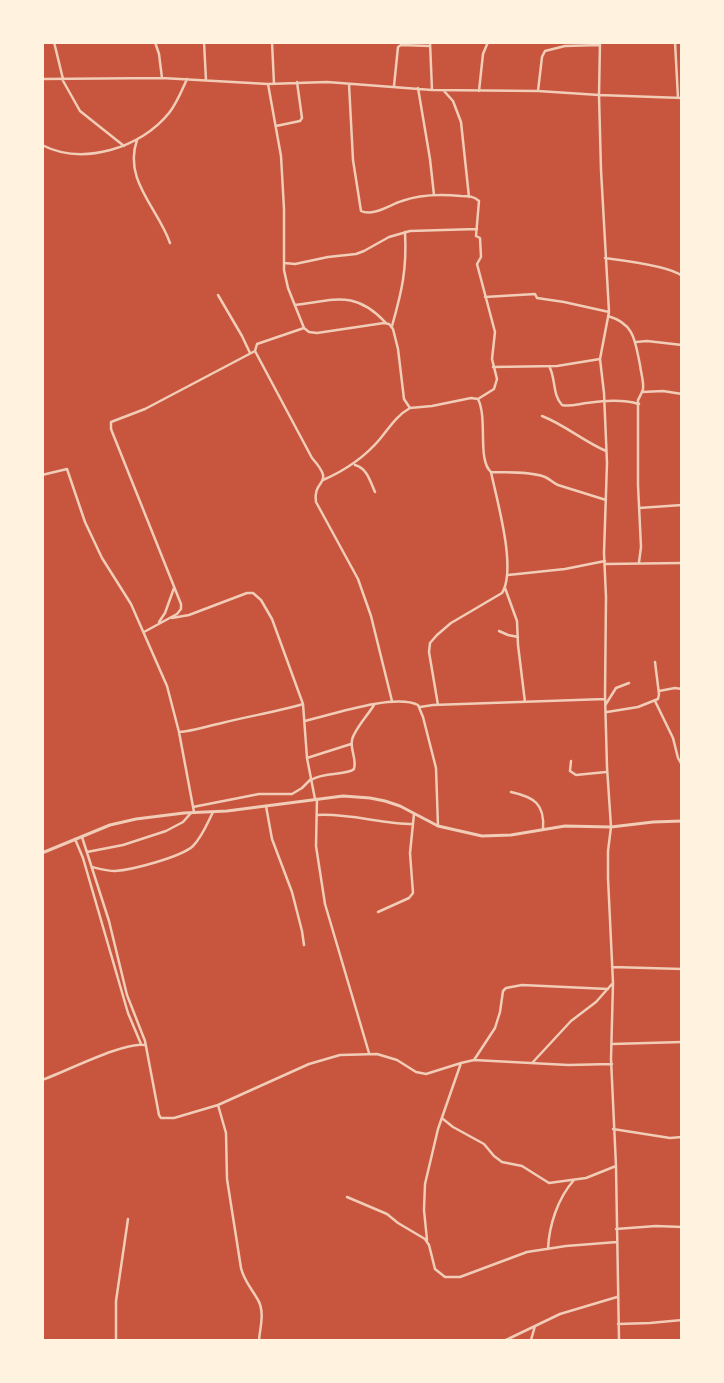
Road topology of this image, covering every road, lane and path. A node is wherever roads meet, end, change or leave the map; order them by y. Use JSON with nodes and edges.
{"nodes":[{"id":1,"x":54,"y":42,"type":"edge"},
{"id":2,"x":154,"y":42,"type":"edge"},
{"id":3,"x":204,"y":42,"type":"edge"},
{"id":4,"x":272,"y":42,"type":"edge"},
{"id":5,"x":488,"y":42,"type":"edge"},
{"id":6,"x":675,"y":42,"type":"edge"},
{"id":7,"x":430,"y":44,"type":"edge"},
{"id":8,"x":600,"y":44,"type":"edge"},
{"id":9,"x":162,"y":78,"type":"junction"},
{"id":10,"x":42,"y":79,"type":"edge"},
{"id":11,"x":62,"y":79,"type":"junction"},
{"id":12,"x":187,"y":79,"type":"junction"},
{"id":13,"x":206,"y":80,"type":"junction"},
{"id":14,"x":297,"y":82,"type":"junction"},
{"id":15,"x":268,"y":84,"type":"junction"},
{"id":16,"x":274,"y":84,"type":"junction"},
{"id":17,"x":350,"y":84,"type":"junction"},
{"id":18,"x":394,"y":86,"type":"junction"},
{"id":19,"x":418,"y":88,"type":"junction"},
{"id":20,"x":432,"y":90,"type":"junction"},
{"id":21,"x":443,"y":90,"type":"junction"},
{"id":22,"x":479,"y":91,"type":"junction"},
{"id":23,"x":538,"y":91,"type":"junction"},
{"id":24,"x":599,"y":96,"type":"junction"},
{"id":25,"x":680,"y":98,"type":"edge"},
{"id":26,"x":276,"y":126,"type":"junction"},
{"id":27,"x":138,"y":138,"type":"junction"},
{"id":28,"x":42,"y":145,"type":"edge"},
{"id":29,"x":124,"y":146,"type":"junction"},
{"id":30,"x":434,"y":195,"type":"junction"},
{"id":31,"x":469,"y":196,"type":"junction"},
{"id":32,"x":477,"y":229,"type":"junction"},
{"id":33,"x":405,"y":232,"type":"junction"},
{"id":34,"x":170,"y":243,"type":"dead end"},
{"id":35,"x":605,"y":258,"type":"junction"},
{"id":36,"x":284,"y":263,"type":"junction"},
{"id":37,"x":682,"y":276,"type":"edge"},
{"id":38,"x":218,"y":295,"type":"dead end"},
{"id":39,"x":485,"y":298,"type":"junction"},
{"id":40,"x":296,"y":305,"type":"junction"},
{"id":41,"x":608,"y":314,"type":"junction"},
{"id":42,"x":386,"y":324,"type":"junction"},
{"id":43,"x":392,"y":326,"type":"junction"},
{"id":44,"x":304,"y":328,"type":"junction"},
{"id":45,"x":635,"y":342,"type":"junction"},
{"id":46,"x":682,"y":345,"type":"edge"},
{"id":47,"x":255,"y":351,"type":"junction"},
{"id":48,"x":250,"y":353,"type":"junction"},
{"id":49,"x":600,"y":359,"type":"junction"},
{"id":50,"x":549,"y":366,"type":"junction"},
{"id":51,"x":493,"y":367,"type":"junction"},
{"id":52,"x":642,"y":392,"type":"junction"},
{"id":53,"x":682,"y":394,"type":"edge"},
{"id":54,"x":478,"y":400,"type":"junction"},
{"id":55,"x":604,"y":402,"type":"junction"},
{"id":56,"x":639,"y":404,"type":"junction"},
{"id":57,"x":410,"y":408,"type":"junction"},
{"id":58,"x":542,"y":416,"type":"dead end"},
{"id":59,"x":606,"y":451,"type":"junction"},
{"id":60,"x":354,"y":464,"type":"junction"},
{"id":61,"x":491,"y":472,"type":"junction"},
{"id":62,"x":42,"y":475,"type":"edge"},
{"id":63,"x":323,"y":480,"type":"junction"},
{"id":64,"x":375,"y":492,"type":"dead end"},
{"id":65,"x":606,"y":500,"type":"junction"},
{"id":66,"x":682,"y":505,"type":"edge"},
{"id":67,"x":639,"y":508,"type":"junction"},
{"id":68,"x":605,"y":562,"type":"junction"},
{"id":69,"x":639,"y":562,"type":"junction"},
{"id":70,"x":682,"y":563,"type":"edge"},
{"id":71,"x":508,"y":575,"type":"junction"},
{"id":72,"x":174,"y":587,"type":"junction"},
{"id":73,"x":505,"y":588,"type":"junction"},
{"id":74,"x":171,"y":618,"type":"junction"},
{"id":75,"x":157,"y":625,"type":"junction"},
{"id":76,"x":144,"y":632,"type":"junction"},
{"id":77,"x":499,"y":632,"type":"dead end"},
{"id":78,"x":518,"y":637,"type":"junction"},
{"id":79,"x":655,"y":662,"type":"dead end"},
{"id":80,"x":629,"y":683,"type":"dead end"},
{"id":81,"x":682,"y":689,"type":"edge"},
{"id":82,"x":659,"y":692,"type":"junction"},
{"id":83,"x":606,"y":699,"type":"junction"},
{"id":84,"x":392,"y":701,"type":"junction"},
{"id":85,"x":655,"y":701,"type":"junction"},
{"id":86,"x":525,"y":702,"type":"junction"},
{"id":87,"x":303,"y":704,"type":"junction"},
{"id":88,"x":374,"y":704,"type":"junction"},
{"id":89,"x":606,"y":704,"type":"junction"},
{"id":90,"x":438,"y":705,"type":"junction"},
{"id":91,"x":420,"y":707,"type":"junction"},
{"id":92,"x":606,"y":712,"type":"junction"},
{"id":93,"x":304,"y":721,"type":"junction"},
{"id":94,"x":179,"y":732,"type":"junction"},
{"id":95,"x":351,"y":744,"type":"junction"},
{"id":96,"x":307,"y":758,"type":"junction"},
{"id":97,"x":571,"y":761,"type":"dead end"},
{"id":98,"x":682,"y":765,"type":"edge"},
{"id":99,"x":607,"y":772,"type":"junction"},
{"id":100,"x":311,"y":779,"type":"junction"},
{"id":101,"x":511,"y":792,"type":"dead end"},
{"id":102,"x":316,"y":799,"type":"junction"},
{"id":103,"x":266,"y":806,"type":"junction"},
{"id":104,"x":193,"y":807,"type":"junction"},
{"id":105,"x":193,"y":812,"type":"junction"},
{"id":106,"x":213,"y":812,"type":"junction"},
{"id":107,"x":414,"y":814,"type":"junction"},
{"id":108,"x":318,"y":815,"type":"junction"},
{"id":109,"x":682,"y":821,"type":"edge"},
{"id":110,"x":413,"y":824,"type":"junction"},
{"id":111,"x":438,"y":826,"type":"junction"},
{"id":112,"x":611,"y":827,"type":"junction"},
{"id":113,"x":543,"y":829,"type":"junction"},
{"id":114,"x":82,"y":836,"type":"junction"},
{"id":115,"x":74,"y":839,"type":"junction"},
{"id":116,"x":87,"y":852,"type":"junction"},
{"id":117,"x":42,"y":853,"type":"edge"},
{"id":118,"x":92,"y":867,"type":"junction"},
{"id":119,"x":378,"y":912,"type":"dead end"},
{"id":120,"x":304,"y":945,"type":"dead end"},
{"id":121,"x":612,"y":967,"type":"junction"},
{"id":122,"x":682,"y":969,"type":"edge"},
{"id":123,"x":614,"y":983,"type":"junction"},
{"id":124,"x":608,"y":989,"type":"junction"},
{"id":125,"x":682,"y":1042,"type":"edge"},
{"id":126,"x":141,"y":1044,"type":"junction"},
{"id":127,"x":612,"y":1044,"type":"junction"},
{"id":128,"x":145,"y":1045,"type":"junction"},
{"id":129,"x":369,"y":1054,"type":"junction"},
{"id":130,"x":474,"y":1060,"type":"junction"},
{"id":131,"x":461,"y":1062,"type":"junction"},
{"id":132,"x":532,"y":1063,"type":"junction"},
{"id":133,"x":612,"y":1064,"type":"junction"},
{"id":134,"x":42,"y":1080,"type":"edge"},
{"id":135,"x":218,"y":1106,"type":"junction"},
{"id":136,"x":443,"y":1118,"type":"junction"},
{"id":137,"x":614,"y":1129,"type":"junction"},
{"id":138,"x":682,"y":1137,"type":"edge"},
{"id":139,"x":616,"y":1166,"type":"junction"},
{"id":140,"x":574,"y":1180,"type":"junction"},
{"id":141,"x":347,"y":1197,"type":"dead end"},
{"id":142,"x":128,"y":1219,"type":"dead end"},
{"id":143,"x":682,"y":1227,"type":"edge"},
{"id":144,"x":616,"y":1228,"type":"junction"},
{"id":145,"x":427,"y":1242,"type":"junction"},
{"id":146,"x":617,"y":1242,"type":"junction"},
{"id":147,"x":548,"y":1249,"type":"junction"},
{"id":148,"x":617,"y":1297,"type":"junction"},
{"id":149,"x":682,"y":1320,"type":"edge"},
{"id":150,"x":618,"y":1324,"type":"junction"},
{"id":151,"x":535,"y":1326,"type":"junction"},
{"id":152,"x":116,"y":1340,"type":"edge"},
{"id":153,"x":259,"y":1340,"type":"edge"},
{"id":154,"x":506,"y":1340,"type":"edge"},
{"id":155,"x":531,"y":1340,"type":"edge"},
{"id":156,"x":618,"y":1340,"type":"edge"}],
"edges":[{"from":1,"to":11,"type":"street"},
{"from":2,"to":9,"type":"street"},
{"from":3,"to":13,"type":"street"},
{"from":4,"to":16,"type":"street"},
{"from":5,"to":22,"type":"street"},
{"from":6,"to":25,"type":"street"},
{"from":7,"to":18,"type":"street"},
{"from":7,"to":20,"type":"street"},
{"from":8,"to":23,"type":"street"},
{"from":8,"to":24,"type":"street"},
{"from":9,"to":11,"type":"street"},
{"from":9,"to":12,"type":"street"},
{"from":10,"to":11,"type":"street"},
{"from":11,"to":29,"type":"street"},
{"from":12,"to":13,"type":"street"},
{"from":12,"to":27,"type":"street"},
{"from":13,"to":15,"type":"street"},
{"from":14,"to":16,"type":"street"},
{"from":14,"to":17,"type":"street"},
{"from":14,"to":26,"type":"street"},
{"from":15,"to":16,"type":"street"},
{"from":15,"to":26,"type":"street"},
{"from":17,"to":18,"type":"street"},
{"from":17,"to":30,"type":"street"},
{"from":18,"to":19,"type":"street"},
{"from":19,"to":20,"type":"street"},
{"from":19,"to":30,"type":"street"},
{"from":20,"to":21,"type":"street"},
{"from":21,"to":22,"type":"street"},
{"from":21,"to":31,"type":"street"},
{"from":22,"to":23,"type":"street"},
{"from":23,"to":24,"type":"street"},
{"from":24,"to":25,"type":"street"},
{"from":24,"to":35,"type":"street"},
{"from":26,"to":36,"type":"street"},
{"from":27,"to":29,"type":"street"},
{"from":27,"to":34,"type":"street"},
{"from":28,"to":29,"type":"street"},
{"from":30,"to":31,"type":"street"},
{"from":31,"to":32,"type":"street"},
{"from":32,"to":33,"type":"street"},
{"from":32,"to":39,"type":"street"},
{"from":33,"to":36,"type":"street"},
{"from":33,"to":43,"type":"street"},
{"from":35,"to":37,"type":"street"},
{"from":35,"to":41,"type":"street"},
{"from":36,"to":40,"type":"street"},
{"from":38,"to":48,"type":"street"},
{"from":39,"to":41,"type":"street"},
{"from":39,"to":51,"type":"street"},
{"from":40,"to":42,"type":"street"},
{"from":40,"to":44,"type":"street"},
{"from":41,"to":45,"type":"street"},
{"from":41,"to":49,"type":"street"},
{"from":42,"to":43,"type":"street"},
{"from":42,"to":44,"type":"street"},
{"from":43,"to":57,"type":"street"},
{"from":44,"to":47,"type":"street"},
{"from":45,"to":46,"type":"street"},
{"from":45,"to":52,"type":"street"},
{"from":47,"to":48,"type":"street"},
{"from":47,"to":63,"type":"street"},
{"from":48,"to":72,"type":"street"},
{"from":49,"to":50,"type":"street"},
{"from":49,"to":55,"type":"street"},
{"from":50,"to":51,"type":"street"},
{"from":50,"to":55,"type":"street"},
{"from":51,"to":54,"type":"street"},
{"from":52,"to":53,"type":"street"},
{"from":52,"to":56,"type":"street"},
{"from":54,"to":57,"type":"street"},
{"from":54,"to":61,"type":"street"},
{"from":55,"to":56,"type":"street"},
{"from":55,"to":59,"type":"street"},
{"from":56,"to":67,"type":"street"},
{"from":57,"to":60,"type":"street"},
{"from":58,"to":59,"type":"street"},
{"from":59,"to":65,"type":"street"},
{"from":60,"to":63,"type":"street"},
{"from":60,"to":64,"type":"street"},
{"from":61,"to":65,"type":"street"},
{"from":61,"to":71,"type":"street"},
{"from":62,"to":76,"type":"street"},
{"from":63,"to":84,"type":"street"},
{"from":65,"to":68,"type":"street"},
{"from":66,"to":67,"type":"street"},
{"from":67,"to":69,"type":"street"},
{"from":68,"to":69,"type":"street"},
{"from":68,"to":71,"type":"street"},
{"from":68,"to":83,"type":"street"},
{"from":69,"to":70,"type":"street"},
{"from":71,"to":73,"type":"street"},
{"from":72,"to":74,"type":"street"},
{"from":72,"to":75,"type":"street"},
{"from":73,"to":78,"type":"street"},
{"from":73,"to":90,"type":"street"},
{"from":74,"to":75,"type":"street"},
{"from":74,"to":87,"type":"street"},
{"from":75,"to":76,"type":"street"},
{"from":76,"to":94,"type":"street"},
{"from":77,"to":78,"type":"street"},
{"from":78,"to":86,"type":"street"},
{"from":79,"to":82,"type":"street"},
{"from":80,"to":89,"type":"street"},
{"from":81,"to":82,"type":"street"},
{"from":82,"to":85,"type":"street"},
{"from":83,"to":86,"type":"street"},
{"from":83,"to":89,"type":"street"},
{"from":84,"to":88,"type":"street"},
{"from":84,"to":91,"type":"street"},
{"from":85,"to":92,"type":"street"},
{"from":85,"to":98,"type":"street"},
{"from":86,"to":90,"type":"street"},
{"from":87,"to":93,"type":"street"},
{"from":87,"to":94,"type":"street"},
{"from":88,"to":93,"type":"street"},
{"from":88,"to":95,"type":"street"},
{"from":89,"to":92,"type":"street"},
{"from":90,"to":91,"type":"street"},
{"from":91,"to":111,"type":"street"},
{"from":92,"to":99,"type":"street"},
{"from":93,"to":96,"type":"street"},
{"from":94,"to":104,"type":"street"},
{"from":95,"to":96,"type":"street"},
{"from":95,"to":100,"type":"street"},
{"from":96,"to":100,"type":"street"},
{"from":97,"to":99,"type":"street"},
{"from":99,"to":112,"type":"street"},
{"from":100,"to":102,"type":"street"},
{"from":100,"to":104,"type":"street"},
{"from":101,"to":113,"type":"street"},
{"from":102,"to":103,"type":"street"},
{"from":102,"to":107,"type":"street"},
{"from":102,"to":108,"type":"street"},
{"from":103,"to":106,"type":"street"},
{"from":103,"to":120,"type":"street"},
{"from":104,"to":105,"type":"street"},
{"from":105,"to":106,"type":"street"},
{"from":105,"to":114,"type":"street"},
{"from":105,"to":116,"type":"street"},
{"from":106,"to":118,"type":"street"},
{"from":107,"to":110,"type":"street"},
{"from":107,"to":111,"type":"street"},
{"from":108,"to":110,"type":"street"},
{"from":108,"to":129,"type":"street"},
{"from":109,"to":112,"type":"street"},
{"from":110,"to":119,"type":"street"},
{"from":111,"to":113,"type":"street"},
{"from":112,"to":113,"type":"street"},
{"from":112,"to":121,"type":"street"},
{"from":114,"to":115,"type":"street"},
{"from":114,"to":116,"type":"street"},
{"from":115,"to":117,"type":"street"},
{"from":115,"to":126,"type":"street"},
{"from":116,"to":118,"type":"street"},
{"from":118,"to":128,"type":"street"},
{"from":121,"to":122,"type":"street"},
{"from":121,"to":123,"type":"street"},
{"from":123,"to":124,"type":"street"},
{"from":123,"to":127,"type":"street"},
{"from":124,"to":130,"type":"street"},
{"from":124,"to":132,"type":"street"},
{"from":125,"to":127,"type":"street"},
{"from":126,"to":128,"type":"street"},
{"from":126,"to":134,"type":"street"},
{"from":127,"to":133,"type":"street"},
{"from":128,"to":135,"type":"street"},
{"from":129,"to":131,"type":"street"},
{"from":129,"to":135,"type":"street"},
{"from":130,"to":131,"type":"street"},
{"from":130,"to":132,"type":"street"},
{"from":131,"to":136,"type":"street"},
{"from":132,"to":133,"type":"street"},
{"from":133,"to":137,"type":"street"},
{"from":135,"to":153,"type":"street"},
{"from":136,"to":140,"type":"street"},
{"from":136,"to":145,"type":"street"},
{"from":137,"to":138,"type":"street"},
{"from":137,"to":139,"type":"street"},
{"from":139,"to":140,"type":"street"},
{"from":139,"to":144,"type":"street"},
{"from":140,"to":147,"type":"street"},
{"from":141,"to":145,"type":"street"},
{"from":142,"to":152,"type":"street"},
{"from":143,"to":144,"type":"street"},
{"from":144,"to":146,"type":"street"},
{"from":145,"to":147,"type":"street"},
{"from":146,"to":147,"type":"street"},
{"from":146,"to":148,"type":"street"},
{"from":148,"to":150,"type":"street"},
{"from":148,"to":151,"type":"street"},
{"from":149,"to":150,"type":"street"},
{"from":150,"to":156,"type":"street"},
{"from":151,"to":154,"type":"street"},
{"from":151,"to":155,"type":"street"}]}
